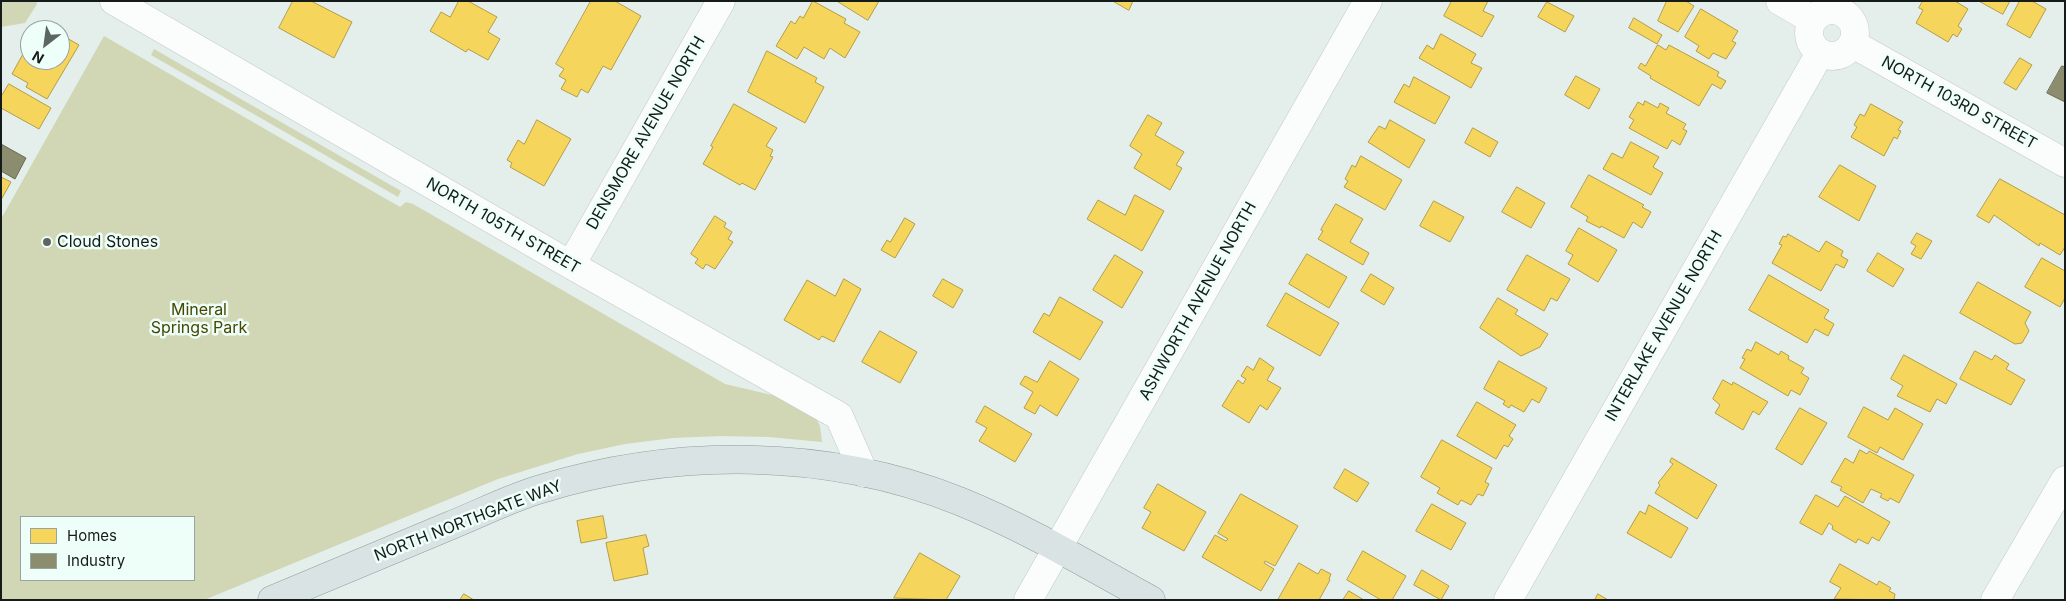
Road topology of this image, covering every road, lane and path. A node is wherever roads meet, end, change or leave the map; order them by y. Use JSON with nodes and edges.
{"nodes":[{"id":1,"x":114,"y":1,"type":"edge"},
{"id":2,"x":721,"y":1,"type":"edge"},
{"id":3,"x":1368,"y":1,"type":"edge"},
{"id":4,"x":1780,"y":1,"type":"edge"},
{"id":5,"x":1848,"y":7,"type":"edge"},
{"id":6,"x":1813,"y":20,"type":"junction"},
{"id":7,"x":1853,"y":44,"type":"junction"},
{"id":8,"x":1820,"y":53,"type":"junction"},
{"id":9,"x":2065,"y":163,"type":"edge"},
{"id":10,"x":571,"y":265,"type":"junction"},
{"id":11,"x":864,"y":473,"type":"junction"},
{"id":12,"x":2065,"y":480,"type":"edge"},
{"id":13,"x":1058,"y":548,"type":"junction"},
{"id":14,"x":272,"y":600,"type":"edge"},
{"id":15,"x":1028,"y":600,"type":"edge"},
{"id":16,"x":1151,"y":600,"type":"edge"},
{"id":17,"x":1508,"y":600,"type":"edge"},
{"id":18,"x":1995,"y":600,"type":"edge"}],
"edges":[{"from":1,"to":10,"type":"street","name":"NORTH 105TH STREET"},
{"from":2,"to":10,"type":"street","name":"DENSMORE AVENUE NORTH"},
{"from":3,"to":13,"type":"street","name":"ASHWORTH AVENUE NORTH"},
{"from":4,"to":6,"type":"street"},
{"from":5,"to":6,"type":"street"},
{"from":5,"to":7,"type":"street"},
{"from":6,"to":8,"type":"street"},
{"from":7,"to":8,"type":"street"},
{"from":7,"to":9,"type":"street","name":"NORTH 103RD STREET"},
{"from":8,"to":17,"type":"street","name":"INTERLAKE AVENUE NORTH"},
{"from":10,"to":11,"type":"street","name":"NORTH 105TH STREET"},
{"from":11,"to":13,"type":"main road","name":"NORTH NORTHGATE WAY"},
{"from":11,"to":14,"type":"main road","name":"NORTH NORTHGATE WAY"},
{"from":12,"to":18,"type":"street"},
{"from":13,"to":15,"type":"street","name":"ASHWORTH AVENUE NORTH"},
{"from":13,"to":16,"type":"main road","name":"NORTH NORTHGATE WAY"}]}
